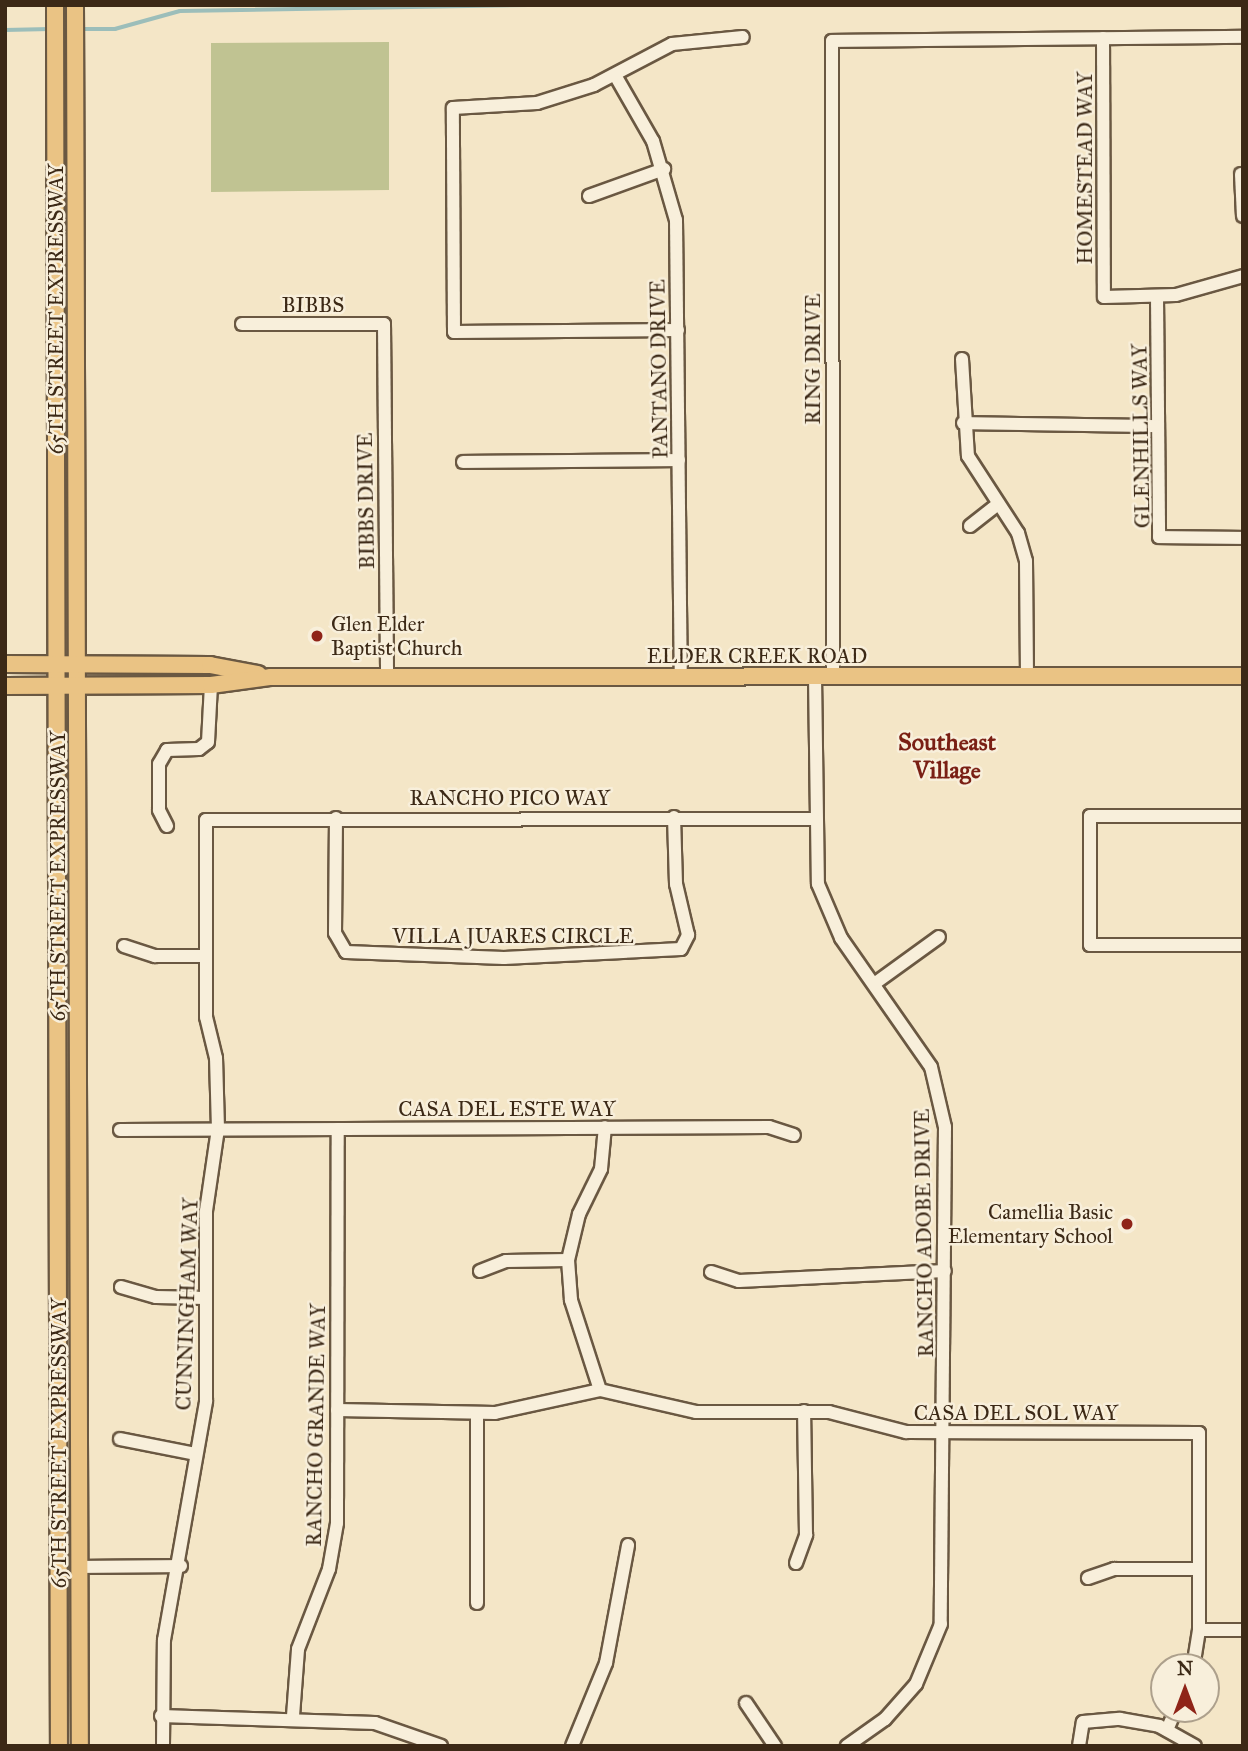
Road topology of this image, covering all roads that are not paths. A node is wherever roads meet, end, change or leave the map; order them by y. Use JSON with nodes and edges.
{"nodes":[{"id":1,"x":54,"y":5,"type":"edge"},
{"id":2,"x":75,"y":5,"type":"edge"},
{"id":3,"x":743,"y":37,"type":"dead end"},
{"id":4,"x":1243,"y":37,"type":"edge"},
{"id":5,"x":1103,"y":38,"type":"junction"},
{"id":6,"x":615,"y":75,"type":"junction"},
{"id":7,"x":664,"y":169,"type":"junction"},
{"id":8,"x":1241,"y":174,"type":"dead end"},
{"id":9,"x":589,"y":196,"type":"dead end"},
{"id":10,"x":1243,"y":216,"type":"edge"},
{"id":11,"x":1243,"y":276,"type":"edge"},
{"id":12,"x":1157,"y":296,"type":"junction"},
{"id":13,"x":242,"y":324,"type":"dead end"},
{"id":14,"x":384,"y":324,"type":"joint"},
{"id":15,"x":678,"y":330,"type":"junction"},
{"id":16,"x":962,"y":359,"type":"dead end"},
{"id":17,"x":963,"y":424,"type":"junction"},
{"id":18,"x":1158,"y":426,"type":"junction"},
{"id":19,"x":679,"y":460,"type":"junction"},
{"id":20,"x":463,"y":462,"type":"dead end"},
{"id":21,"x":998,"y":504,"type":"junction"},
{"id":22,"x":970,"y":526,"type":"dead end"},
{"id":23,"x":1243,"y":538,"type":"edge"},
{"id":24,"x":5,"y":664,"type":"edge"},
{"id":25,"x":56,"y":664,"type":"junction"},
{"id":26,"x":79,"y":664,"type":"junction"},
{"id":27,"x":1027,"y":676,"type":"junction"},
{"id":28,"x":1243,"y":676,"type":"edge"},
{"id":29,"x":271,"y":677,"type":"junction"},
{"id":30,"x":387,"y":677,"type":"junction"},
{"id":31,"x":681,"y":677,"type":"junction"},
{"id":32,"x":815,"y":677,"type":"junction"},
{"id":33,"x":833,"y":677,"type":"junction"},
{"id":34,"x":211,"y":685,"type":"junction"},
{"id":35,"x":5,"y":686,"type":"edge"},
{"id":36,"x":79,"y":686,"type":"junction"},
{"id":37,"x":57,"y":687,"type":"junction"},
{"id":38,"x":1243,"y":816,"type":"edge"},
{"id":39,"x":674,"y":817,"type":"junction"},
{"id":40,"x":336,"y":818,"type":"junction"},
{"id":41,"x":814,"y":819,"type":"junction"},
{"id":42,"x":206,"y":820,"type":"joint"},
{"id":43,"x":167,"y":826,"type":"dead end"},
{"id":44,"x":939,"y":937,"type":"dead end"},
{"id":45,"x":1243,"y":945,"type":"edge"},
{"id":46,"x":124,"y":946,"type":"dead end"},
{"id":47,"x":206,"y":956,"type":"junction"},
{"id":48,"x":874,"y":984,"type":"junction"},
{"id":49,"x":604,"y":1127,"type":"junction"},
{"id":50,"x":218,"y":1129,"type":"junction"},
{"id":51,"x":338,"y":1129,"type":"junction"},
{"id":52,"x":120,"y":1130,"type":"dead end"},
{"id":53,"x":794,"y":1135,"type":"dead end"},
{"id":54,"x":568,"y":1260,"type":"junction"},
{"id":55,"x":480,"y":1271,"type":"dead end"},
{"id":56,"x":945,"y":1271,"type":"junction"},
{"id":57,"x":712,"y":1272,"type":"dead end"},
{"id":58,"x":121,"y":1287,"type":"dead end"},
{"id":59,"x":206,"y":1298,"type":"junction"},
{"id":60,"x":600,"y":1390,"type":"junction"},
{"id":61,"x":337,"y":1410,"type":"junction"},
{"id":62,"x":804,"y":1411,"type":"junction"},
{"id":63,"x":477,"y":1413,"type":"junction"},
{"id":64,"x":944,"y":1433,"type":"junction"},
{"id":65,"x":120,"y":1439,"type":"dead end"},
{"id":66,"x":196,"y":1454,"type":"junction"},
{"id":67,"x":628,"y":1545,"type":"dead end"},
{"id":68,"x":796,"y":1563,"type":"dead end"},
{"id":69,"x":181,"y":1566,"type":"junction"},
{"id":70,"x":81,"y":1567,"type":"junction"},
{"id":71,"x":1199,"y":1569,"type":"junction"},
{"id":72,"x":1088,"y":1578,"type":"dead end"},
{"id":73,"x":477,"y":1602,"type":"dead end"},
{"id":74,"x":1199,"y":1630,"type":"junction"},
{"id":75,"x":1243,"y":1630,"type":"edge"},
{"id":76,"x":1195,"y":1653,"type":"edge"},
{"id":77,"x":746,"y":1703,"type":"dead end"},
{"id":78,"x":162,"y":1716,"type":"junction"},
{"id":79,"x":293,"y":1716,"type":"junction"},
{"id":80,"x":1170,"y":1723,"type":"edge"},
{"id":81,"x":1167,"y":1730,"type":"junction"},
{"id":82,"x":59,"y":1746,"type":"edge"},
{"id":83,"x":80,"y":1746,"type":"edge"},
{"id":84,"x":163,"y":1746,"type":"edge"},
{"id":85,"x":441,"y":1746,"type":"edge"},
{"id":86,"x":572,"y":1746,"type":"edge"},
{"id":87,"x":775,"y":1746,"type":"edge"},
{"id":88,"x":847,"y":1746,"type":"edge"},
{"id":89,"x":1079,"y":1746,"type":"edge"},
{"id":90,"x":1195,"y":1746,"type":"edge"}],
"edges":[{"from":1,"to":25,"type":"main road","name":"65TH STREET EXPRESSWAY"},
{"from":2,"to":26,"type":"main road","name":"65TH STREET EXPRESSWAY"},
{"from":3,"to":6,"type":"street"},
{"from":4,"to":5,"type":"street"},
{"from":5,"to":12,"type":"street","name":"HOMESTEAD WAY"},
{"from":5,"to":33,"type":"street","name":"RING DRIVE"},
{"from":6,"to":7,"type":"street","name":"PANTANO DRIVE"},
{"from":6,"to":15,"type":"street"},
{"from":7,"to":9,"type":"street"},
{"from":7,"to":15,"type":"street","name":"PANTANO DRIVE"},
{"from":8,"to":10,"type":"street"},
{"from":11,"to":12,"type":"street"},
{"from":12,"to":18,"type":"street","name":"GLENHILLS WAY"},
{"from":13,"to":14,"type":"street","name":"BIBBS"},
{"from":14,"to":30,"type":"street","name":"BIBBS DRIVE"},
{"from":15,"to":19,"type":"street","name":"PANTANO DRIVE"},
{"from":16,"to":17,"type":"street"},
{"from":17,"to":18,"type":"street"},
{"from":17,"to":21,"type":"street"},
{"from":18,"to":23,"type":"street","name":"GLENHILLS WAY"},
{"from":19,"to":20,"type":"street"},
{"from":19,"to":31,"type":"street","name":"PANTANO DRIVE"},
{"from":21,"to":22,"type":"street"},
{"from":21,"to":27,"type":"street"},
{"from":24,"to":25,"type":"main road","name":"ELDER CREEK ROAD"},
{"from":25,"to":26,"type":"main road","name":"ELDER CREEK ROAD"},
{"from":25,"to":37,"type":"main road","name":"65TH STREET EXPRESSWAY"},
{"from":26,"to":29,"type":"main road","name":"ELDER CREEK ROAD"},
{"from":26,"to":36,"type":"main road","name":"65TH STREET EXPRESSWAY"},
{"from":27,"to":28,"type":"main road","name":"ELDER CREEK ROAD"},
{"from":27,"to":33,"type":"main road","name":"ELDER CREEK ROAD"},
{"from":29,"to":30,"type":"main road","name":"ELDER CREEK ROAD"},
{"from":29,"to":34,"type":"main road","name":"ELDER CREEK ROAD"},
{"from":30,"to":31,"type":"main road","name":"ELDER CREEK ROAD"},
{"from":31,"to":32,"type":"main road","name":"ELDER CREEK ROAD"},
{"from":32,"to":33,"type":"main road","name":"ELDER CREEK ROAD"},
{"from":32,"to":41,"type":"street","name":"RANCHO ADOBE DRIVE"},
{"from":34,"to":36,"type":"main road","name":"ELDER CREEK ROAD"},
{"from":34,"to":43,"type":"street"},
{"from":35,"to":37,"type":"main road","name":"ELDER CREEK ROAD"},
{"from":36,"to":37,"type":"main road","name":"ELDER CREEK ROAD"},
{"from":36,"to":70,"type":"main road","name":"65TH STREET EXPRESSWAY"},
{"from":37,"to":82,"type":"main road","name":"65TH STREET EXPRESSWAY"},
{"from":38,"to":45,"type":"street"},
{"from":39,"to":40,"type":"street","name":"RANCHO PICO WAY"},
{"from":39,"to":40,"type":"street","name":"VILLA JUARES CIRCLE"},
{"from":39,"to":41,"type":"street","name":"RANCHO PICO WAY"},
{"from":40,"to":42,"type":"street","name":"RANCHO PICO WAY"},
{"from":41,"to":48,"type":"street","name":"RANCHO ADOBE DRIVE"},
{"from":42,"to":47,"type":"street","name":"CUNNINGHAM WAY"},
{"from":44,"to":48,"type":"street"},
{"from":46,"to":47,"type":"street"},
{"from":47,"to":50,"type":"street","name":"CUNNINGHAM WAY"},
{"from":48,"to":56,"type":"street","name":"RANCHO ADOBE DRIVE"},
{"from":49,"to":51,"type":"street","name":"CASA DEL ESTE WAY"},
{"from":49,"to":53,"type":"street","name":"CASA DEL ESTE WAY"},
{"from":49,"to":54,"type":"street"},
{"from":50,"to":51,"type":"street","name":"CASA DEL ESTE WAY"},
{"from":50,"to":52,"type":"street","name":"CASA DEL ESTE WAY"},
{"from":50,"to":59,"type":"street","name":"CUNNINGHAM WAY"},
{"from":51,"to":61,"type":"street","name":"RANCHO GRANDE WAY"},
{"from":54,"to":55,"type":"street"},
{"from":54,"to":60,"type":"street"},
{"from":56,"to":57,"type":"street"},
{"from":56,"to":64,"type":"street","name":"RANCHO ADOBE DRIVE"},
{"from":58,"to":59,"type":"street"},
{"from":59,"to":66,"type":"street","name":"CUNNINGHAM WAY"},
{"from":60,"to":62,"type":"street","name":"CASA DEL SOL WAY"},
{"from":60,"to":63,"type":"street","name":"CASA DEL SOL WAY"},
{"from":61,"to":63,"type":"street","name":"CASA DEL SOL WAY"},
{"from":61,"to":79,"type":"street","name":"RANCHO GRANDE WAY"},
{"from":62,"to":64,"type":"street","name":"CASA DEL SOL WAY"},
{"from":62,"to":68,"type":"street"},
{"from":63,"to":73,"type":"street"},
{"from":64,"to":71,"type":"street","name":"CASA DEL SOL WAY"},
{"from":64,"to":88,"type":"street","name":"RANCHO ADOBE DRIVE"},
{"from":65,"to":66,"type":"street"},
{"from":66,"to":69,"type":"street","name":"CUNNINGHAM WAY"},
{"from":67,"to":86,"type":"street"},
{"from":69,"to":70,"type":"street"},
{"from":69,"to":78,"type":"street","name":"CUNNINGHAM WAY"},
{"from":70,"to":83,"type":"main road","name":"65TH STREET EXPRESSWAY"},
{"from":71,"to":72,"type":"street"},
{"from":71,"to":74,"type":"street"},
{"from":74,"to":75,"type":"street"},
{"from":74,"to":76,"type":"street"},
{"from":77,"to":87,"type":"street"},
{"from":78,"to":79,"type":"street"},
{"from":78,"to":84,"type":"street","name":"CUNNINGHAM WAY"},
{"from":79,"to":85,"type":"street"},
{"from":80,"to":81,"type":"street"},
{"from":81,"to":89,"type":"street"},
{"from":81,"to":90,"type":"street"}]}
